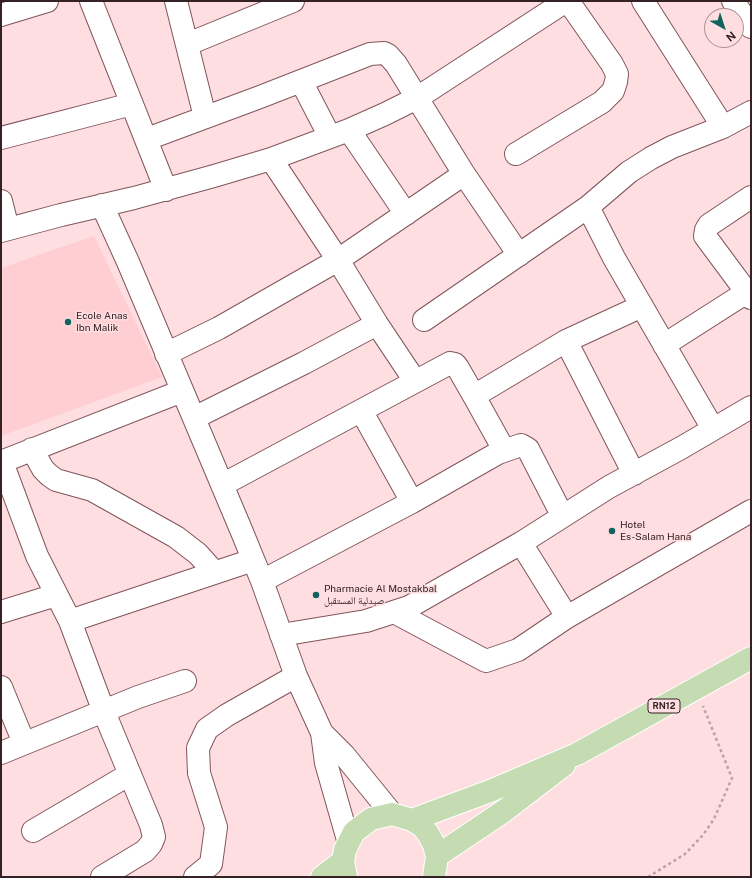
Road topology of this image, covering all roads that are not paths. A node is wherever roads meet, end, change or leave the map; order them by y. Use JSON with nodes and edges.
{"nodes":[{"id":1,"x":47,"y":1,"type":"edge"},
{"id":2,"x":91,"y":1,"type":"edge"},
{"id":3,"x":176,"y":1,"type":"edge"},
{"id":4,"x":293,"y":1,"type":"edge"},
{"id":5,"x":567,"y":1,"type":"edge"},
{"id":6,"x":643,"y":1,"type":"edge"},
{"id":7,"x":733,"y":1,"type":"edge"},
{"id":8,"x":1,"y":15,"type":"edge"},
{"id":9,"x":751,"y":27,"type":"edge"},
{"id":10,"x":188,"y":44,"type":"junction"},
{"id":11,"x":301,"y":81,"type":"junction"},
{"id":12,"x":417,"y":98,"type":"junction"},
{"id":13,"x":132,"y":104,"type":"junction"},
{"id":14,"x":751,"y":112,"type":"edge"},
{"id":15,"x":206,"y":117,"type":"junction"},
{"id":16,"x":723,"y":127,"type":"junction"},
{"id":17,"x":339,"y":133,"type":"junction"},
{"id":18,"x":1,"y":138,"type":"edge"},
{"id":19,"x":146,"y":139,"type":"junction"},
{"id":20,"x":516,"y":154,"type":"dead end"},
{"id":21,"x":271,"y":160,"type":"junction"},
{"id":22,"x":464,"y":174,"type":"junction"},
{"id":23,"x":166,"y":190,"type":"junction"},
{"id":24,"x":751,"y":197,"type":"edge"},
{"id":25,"x":1,"y":201,"type":"edge"},
{"id":26,"x":102,"y":205,"type":"junction"},
{"id":27,"x":588,"y":207,"type":"junction"},
{"id":28,"x":406,"y":214,"type":"junction"},
{"id":29,"x":4,"y":230,"type":"edge"},
{"id":30,"x":519,"y":255,"type":"junction"},
{"id":31,"x":338,"y":260,"type":"junction"},
{"id":32,"x":749,"y":295,"type":"edge"},
{"id":33,"x":642,"y":306,"type":"junction"},
{"id":34,"x":424,"y":320,"type":"dead end"},
{"id":35,"x":377,"y":324,"type":"junction"},
{"id":36,"x":566,"y":341,"type":"junction"},
{"id":37,"x":664,"y":345,"type":"junction"},
{"id":38,"x":166,"y":354,"type":"junction"},
{"id":39,"x":415,"y":381,"type":"junction"},
{"id":40,"x":182,"y":390,"type":"junction"},
{"id":41,"x":474,"y":396,"type":"junction"},
{"id":42,"x":751,"y":407,"type":"edge"},
{"id":43,"x":362,"y":412,"type":"junction"},
{"id":44,"x":194,"y":418,"type":"junction"},
{"id":45,"x":713,"y":429,"type":"junction"},
{"id":46,"x":32,"y":450,"type":"junction"},
{"id":47,"x":504,"y":450,"type":"junction"},
{"id":48,"x":2,"y":462,"type":"edge"},
{"id":49,"x":634,"y":474,"type":"junction"},
{"id":50,"x":222,"y":485,"type":"junction"},
{"id":51,"x":412,"y":502,"type":"junction"},
{"id":52,"x":751,"y":511,"type":"edge"},
{"id":53,"x":562,"y":515,"type":"junction"},
{"id":54,"x":521,"y":543,"type":"junction"},
{"id":55,"x":253,"y":560,"type":"junction"},
{"id":56,"x":215,"y":573,"type":"junction"},
{"id":57,"x":262,"y":581,"type":"junction"},
{"id":58,"x":56,"y":595,"type":"junction"},
{"id":59,"x":1,"y":612,"type":"edge"},
{"id":60,"x":394,"y":612,"type":"junction"},
{"id":61,"x":567,"y":617,"type":"junction"},
{"id":62,"x":70,"y":621,"type":"junction"},
{"id":63,"x":281,"y":635,"type":"junction"},
{"id":64,"x":751,"y":658,"type":"edge"},
{"id":65,"x":296,"y":676,"type":"junction"},
{"id":66,"x":185,"y":681,"type":"dead end"},
{"id":67,"x":1,"y":687,"type":"edge"},
{"id":68,"x":104,"y":712,"type":"junction"},
{"id":69,"x":322,"y":733,"type":"junction"},
{"id":70,"x":24,"y":743,"type":"junction"},
{"id":71,"x":1,"y":752,"type":"edge"},
{"id":72,"x":578,"y":754,"type":"junction"},
{"id":73,"x":130,"y":774,"type":"junction"},
{"id":74,"x":402,"y":817,"type":"junction"},
{"id":75,"x":33,"y":832,"type":"dead end"},
{"id":76,"x":437,"y":856,"type":"junction"},
{"id":77,"x":346,"y":859,"type":"edge"},
{"id":78,"x":102,"y":877,"type":"edge"},
{"id":79,"x":195,"y":877,"type":"edge"},
{"id":80,"x":322,"y":877,"type":"edge"},
{"id":81,"x":434,"y":877,"type":"edge"}],
"edges":[{"from":1,"to":8,"type":"street"},
{"from":2,"to":13,"type":"street"},
{"from":3,"to":10,"type":"street"},
{"from":4,"to":10,"type":"street"},
{"from":5,"to":12,"type":"street"},
{"from":5,"to":20,"type":"street"},
{"from":6,"to":16,"type":"street"},
{"from":7,"to":9,"type":"street"},
{"from":10,"to":15,"type":"street"},
{"from":11,"to":12,"type":"street"},
{"from":11,"to":15,"type":"street"},
{"from":11,"to":17,"type":"street"},
{"from":12,"to":17,"type":"street"},
{"from":12,"to":22,"type":"street"},
{"from":13,"to":18,"type":"street"},
{"from":13,"to":19,"type":"street"},
{"from":14,"to":16,"type":"street"},
{"from":15,"to":19,"type":"street"},
{"from":16,"to":27,"type":"street"},
{"from":17,"to":21,"type":"street"},
{"from":17,"to":28,"type":"street"},
{"from":19,"to":23,"type":"street"},
{"from":21,"to":23,"type":"street"},
{"from":21,"to":31,"type":"street"},
{"from":22,"to":28,"type":"street"},
{"from":22,"to":30,"type":"street"},
{"from":23,"to":26,"type":"street"},
{"from":24,"to":32,"type":"street"},
{"from":25,"to":29,"type":"street"},
{"from":26,"to":29,"type":"street"},
{"from":26,"to":38,"type":"street"},
{"from":27,"to":30,"type":"street"},
{"from":27,"to":33,"type":"street"},
{"from":28,"to":31,"type":"street"},
{"from":30,"to":34,"type":"street"},
{"from":31,"to":35,"type":"street"},
{"from":31,"to":38,"type":"street"},
{"from":32,"to":37,"type":"street"},
{"from":33,"to":36,"type":"street"},
{"from":33,"to":37,"type":"street"},
{"from":35,"to":39,"type":"street"},
{"from":35,"to":44,"type":"street"},
{"from":36,"to":41,"type":"street"},
{"from":36,"to":49,"type":"street"},
{"from":37,"to":45,"type":"street"},
{"from":38,"to":40,"type":"street"},
{"from":39,"to":41,"type":"street"},
{"from":39,"to":43,"type":"street"},
{"from":40,"to":44,"type":"street"},
{"from":40,"to":46,"type":"street"},
{"from":41,"to":47,"type":"street"},
{"from":42,"to":45,"type":"street"},
{"from":43,"to":50,"type":"street"},
{"from":43,"to":51,"type":"street"},
{"from":44,"to":50,"type":"street"},
{"from":45,"to":49,"type":"street"},
{"from":46,"to":48,"type":"street"},
{"from":46,"to":56,"type":"street"},
{"from":47,"to":51,"type":"street"},
{"from":47,"to":53,"type":"street"},
{"from":48,"to":58,"type":"street"},
{"from":49,"to":53,"type":"street"},
{"from":50,"to":55,"type":"street"},
{"from":51,"to":57,"type":"street"},
{"from":52,"to":61,"type":"street"},
{"from":53,"to":54,"type":"street"},
{"from":54,"to":60,"type":"street"},
{"from":54,"to":61,"type":"street"},
{"from":55,"to":56,"type":"street"},
{"from":55,"to":57,"type":"street"},
{"from":56,"to":62,"type":"street"},
{"from":57,"to":63,"type":"street"},
{"from":58,"to":59,"type":"street"},
{"from":58,"to":62,"type":"street"},
{"from":60,"to":61,"type":"street"},
{"from":60,"to":63,"type":"street"},
{"from":62,"to":68,"type":"street"},
{"from":63,"to":65,"type":"street"},
{"from":64,"to":72,"type":"main road","number":"RN12"},
{"from":65,"to":69,"type":"street"},
{"from":65,"to":79,"type":"street"},
{"from":66,"to":68,"type":"street"},
{"from":67,"to":70,"type":"street"},
{"from":68,"to":70,"type":"street"},
{"from":68,"to":73,"type":"street"},
{"from":69,"to":74,"type":"street"},
{"from":69,"to":77,"type":"street"},
{"from":70,"to":71,"type":"street"},
{"from":72,"to":74,"type":"main road","number":"RN12"},
{"from":72,"to":76,"type":"main road","number":"RN12"},
{"from":73,"to":75,"type":"street"},
{"from":73,"to":78,"type":"street"},
{"from":74,"to":76,"type":"main road"},
{"from":74,"to":77,"type":"main road"},
{"from":76,"to":81,"type":"main road"},
{"from":77,"to":80,"type":"main road"}]}
